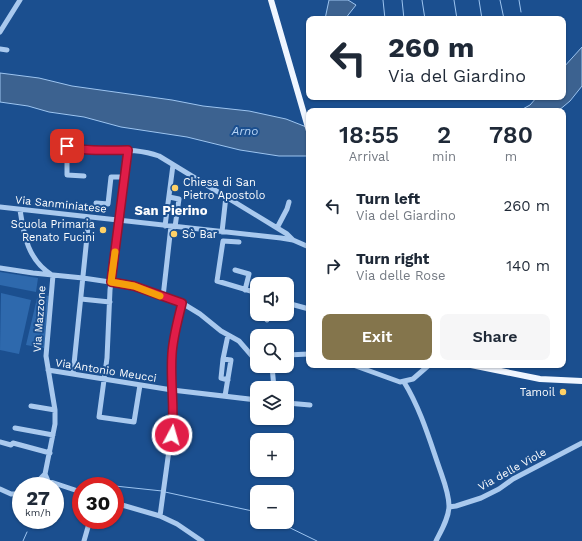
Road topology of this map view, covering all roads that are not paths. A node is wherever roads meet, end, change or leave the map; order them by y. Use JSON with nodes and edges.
{"nodes":[{"id":1,"x":20,"y":0,"type":"edge"},
{"id":2,"x":271,"y":0,"type":"edge"},
{"id":3,"x":0,"y":32,"type":"edge"},
{"id":4,"x":0,"y":49,"type":"edge"},
{"id":5,"x":8,"y":50,"type":"dead end"},
{"id":6,"x":306,"y":121,"type":"edge"},
{"id":7,"x":128,"y":150,"type":"junction"},
{"id":8,"x":173,"y":165,"type":"junction"},
{"id":9,"x":84,"y":176,"type":"dead end"},
{"id":10,"x":125,"y":177,"type":"junction"},
{"id":11,"x":226,"y":196,"type":"junction"},
{"id":12,"x":169,"y":197,"type":"junction"},
{"id":13,"x":289,"y":202,"type":"dead end"},
{"id":14,"x":96,"y":203,"type":"dead end"},
{"id":15,"x":0,"y":207,"type":"edge"},
{"id":16,"x":20,"y":210,"type":"junction"},
{"id":17,"x":89,"y":217,"type":"junction"},
{"id":18,"x":120,"y":221,"type":"junction"},
{"id":19,"x":165,"y":226,"type":"junction"},
{"id":20,"x":173,"y":227,"type":"junction"},
{"id":21,"x":277,"y":228,"type":"junction"},
{"id":22,"x":222,"y":232,"type":"junction"},
{"id":23,"x":293,"y":240,"type":"junction"},
{"id":24,"x":239,"y":242,"type":"dead end"},
{"id":25,"x":306,"y":246,"type":"edge"},
{"id":26,"x":36,"y":261,"type":"junction"},
{"id":27,"x":0,"y":268,"type":"edge"},
{"id":28,"x":235,"y":270,"type":"dead end"},
{"id":29,"x":34,"y":273,"type":"junction"},
{"id":30,"x":53,"y":275,"type":"junction"},
{"id":31,"x":83,"y":278,"type":"junction"},
{"id":32,"x":111,"y":282,"type":"junction"},
{"id":33,"x":245,"y":290,"type":"junction"},
{"id":34,"x":250,"y":291,"type":"edge"},
{"id":35,"x":163,"y":297,"type":"junction"},
{"id":36,"x":81,"y":299,"type":"junction"},
{"id":37,"x":110,"y":302,"type":"junction"},
{"id":38,"x":182,"y":303,"type":"junction"},
{"id":39,"x":294,"y":304,"type":"edge"},
{"id":40,"x":306,"y":308,"type":"edge"},
{"id":41,"x":228,"y":335,"type":"junction"},
{"id":42,"x":250,"y":354,"type":"edge"},
{"id":43,"x":306,"y":354,"type":"edge"},
{"id":44,"x":294,"y":355,"type":"edge"},
{"id":45,"x":361,"y":368,"type":"edge"},
{"id":46,"x":424,"y":368,"type":"edge"},
{"id":47,"x":482,"y":368,"type":"edge"},
{"id":48,"x":48,"y":370,"type":"junction"},
{"id":49,"x":73,"y":374,"type":"junction"},
{"id":50,"x":104,"y":379,"type":"junction"},
{"id":51,"x":582,"y":381,"type":"edge"},
{"id":52,"x":404,"y":382,"type":"junction"},
{"id":53,"x":140,"y":385,"type":"junction"},
{"id":54,"x":172,"y":390,"type":"junction"},
{"id":55,"x":225,"y":396,"type":"junction"},
{"id":56,"x":250,"y":399,"type":"edge"},
{"id":57,"x":294,"y":404,"type":"edge"},
{"id":58,"x":31,"y":406,"type":"dead end"},
{"id":59,"x":310,"y":406,"type":"dead end"},
{"id":60,"x":55,"y":410,"type":"junction"},
{"id":61,"x":15,"y":428,"type":"dead end"},
{"id":62,"x":53,"y":435,"type":"junction"},
{"id":63,"x":0,"y":442,"type":"edge"},
{"id":64,"x":582,"y":443,"type":"edge"},
{"id":65,"x":50,"y":453,"type":"junction"},
{"id":66,"x":45,"y":474,"type":"junction"},
{"id":67,"x":42,"y":477,"type":"edge"},
{"id":68,"x":0,"y":489,"type":"edge"},
{"id":69,"x":72,"y":489,"type":"edge"},
{"id":70,"x":12,"y":494,"type":"edge"},
{"id":71,"x":124,"y":506,"type":"edge"},
{"id":72,"x":449,"y":507,"type":"junction"},
{"id":73,"x":160,"y":516,"type":"junction"},
{"id":74,"x":87,"y":529,"type":"edge"},
{"id":75,"x":84,"y":541,"type":"edge"},
{"id":76,"x":202,"y":541,"type":"edge"},
{"id":77,"x":436,"y":541,"type":"edge"}],
"edges":[{"from":1,"to":3,"type":"street"},
{"from":2,"to":6,"type":"main road"},
{"from":4,"to":5,"type":"street"},
{"from":7,"to":8,"type":"street"},
{"from":7,"to":9,"type":"street"},
{"from":7,"to":10,"type":"street"},
{"from":8,"to":11,"type":"street"},
{"from":8,"to":12,"type":"street"},
{"from":10,"to":14,"type":"street"},
{"from":10,"to":18,"type":"street"},
{"from":11,"to":21,"type":"street"},
{"from":11,"to":22,"type":"street"},
{"from":12,"to":19,"type":"street"},
{"from":12,"to":20,"type":"street"},
{"from":13,"to":21,"type":"street"},
{"from":15,"to":16,"type":"street","name":"Via Sanminiatese"},
{"from":16,"to":17,"type":"street","name":"Via Sanminiatese"},
{"from":16,"to":26,"type":"street"},
{"from":17,"to":18,"type":"street","name":"Via Sanminiatese"},
{"from":17,"to":31,"type":"street"},
{"from":18,"to":19,"type":"street","name":"Via Sanminiatese"},
{"from":18,"to":32,"type":"street"},
{"from":19,"to":20,"type":"street","name":"Via Sanminiatese"},
{"from":20,"to":22,"type":"street","name":"Via Sanminiatese"},
{"from":20,"to":35,"type":"street"},
{"from":21,"to":23,"type":"street"},
{"from":22,"to":23,"type":"street","name":"Via Sanminiatese"},
{"from":23,"to":25,"type":"street","name":"Via Sanminiatese"},
{"from":24,"to":33,"type":"street"},
{"from":26,"to":29,"type":"street"},
{"from":26,"to":30,"type":"street"},
{"from":27,"to":29,"type":"street"},
{"from":28,"to":33,"type":"street"},
{"from":29,"to":30,"type":"street"},
{"from":30,"to":31,"type":"street"},
{"from":30,"to":48,"type":"street","name":"Via Mazzone"},
{"from":31,"to":32,"type":"street"},
{"from":31,"to":36,"type":"street"},
{"from":32,"to":35,"type":"street"},
{"from":32,"to":37,"type":"street"},
{"from":33,"to":34,"type":"street"},
{"from":35,"to":38,"type":"street"},
{"from":36,"to":37,"type":"street"},
{"from":36,"to":49,"type":"street"},
{"from":37,"to":50,"type":"street"},
{"from":38,"to":41,"type":"street"},
{"from":38,"to":54,"type":"street"},
{"from":39,"to":40,"type":"street"},
{"from":41,"to":42,"type":"street"},
{"from":41,"to":55,"type":"street"},
{"from":43,"to":44,"type":"street"},
{"from":45,"to":52,"type":"street"},
{"from":46,"to":52,"type":"street"},
{"from":47,"to":51,"type":"main road"},
{"from":48,"to":49,"type":"street","name":"Via Antonio Meucci"},
{"from":48,"to":60,"type":"street","name":"Via Mazzone"},
{"from":49,"to":50,"type":"street","name":"Via Antonio Meucci"},
{"from":50,"to":53,"type":"street","name":"Via Antonio Meucci"},
{"from":50,"to":53,"type":"street"},
{"from":52,"to":72,"type":"street"},
{"from":53,"to":54,"type":"street","name":"Via Antonio Meucci"},
{"from":54,"to":55,"type":"street","name":"Via Antonio Meucci"},
{"from":54,"to":73,"type":"street"},
{"from":55,"to":56,"type":"street","name":"Via Antonio Meucci"},
{"from":57,"to":59,"type":"street"},
{"from":58,"to":60,"type":"street"},
{"from":60,"to":62,"type":"street","name":"Via Mazzone"},
{"from":61,"to":62,"type":"street"},
{"from":62,"to":65,"type":"street","name":"Via Mazzone"},
{"from":63,"to":65,"type":"street"},
{"from":64,"to":72,"type":"street","name":"Via delle Viole"},
{"from":65,"to":66,"type":"street","name":"Via Mazzone"},
{"from":66,"to":67,"type":"street"},
{"from":66,"to":69,"type":"street"},
{"from":68,"to":70,"type":"street"},
{"from":71,"to":73,"type":"street"},
{"from":72,"to":77,"type":"street"},
{"from":73,"to":76,"type":"street"},
{"from":74,"to":75,"type":"street"}]}
